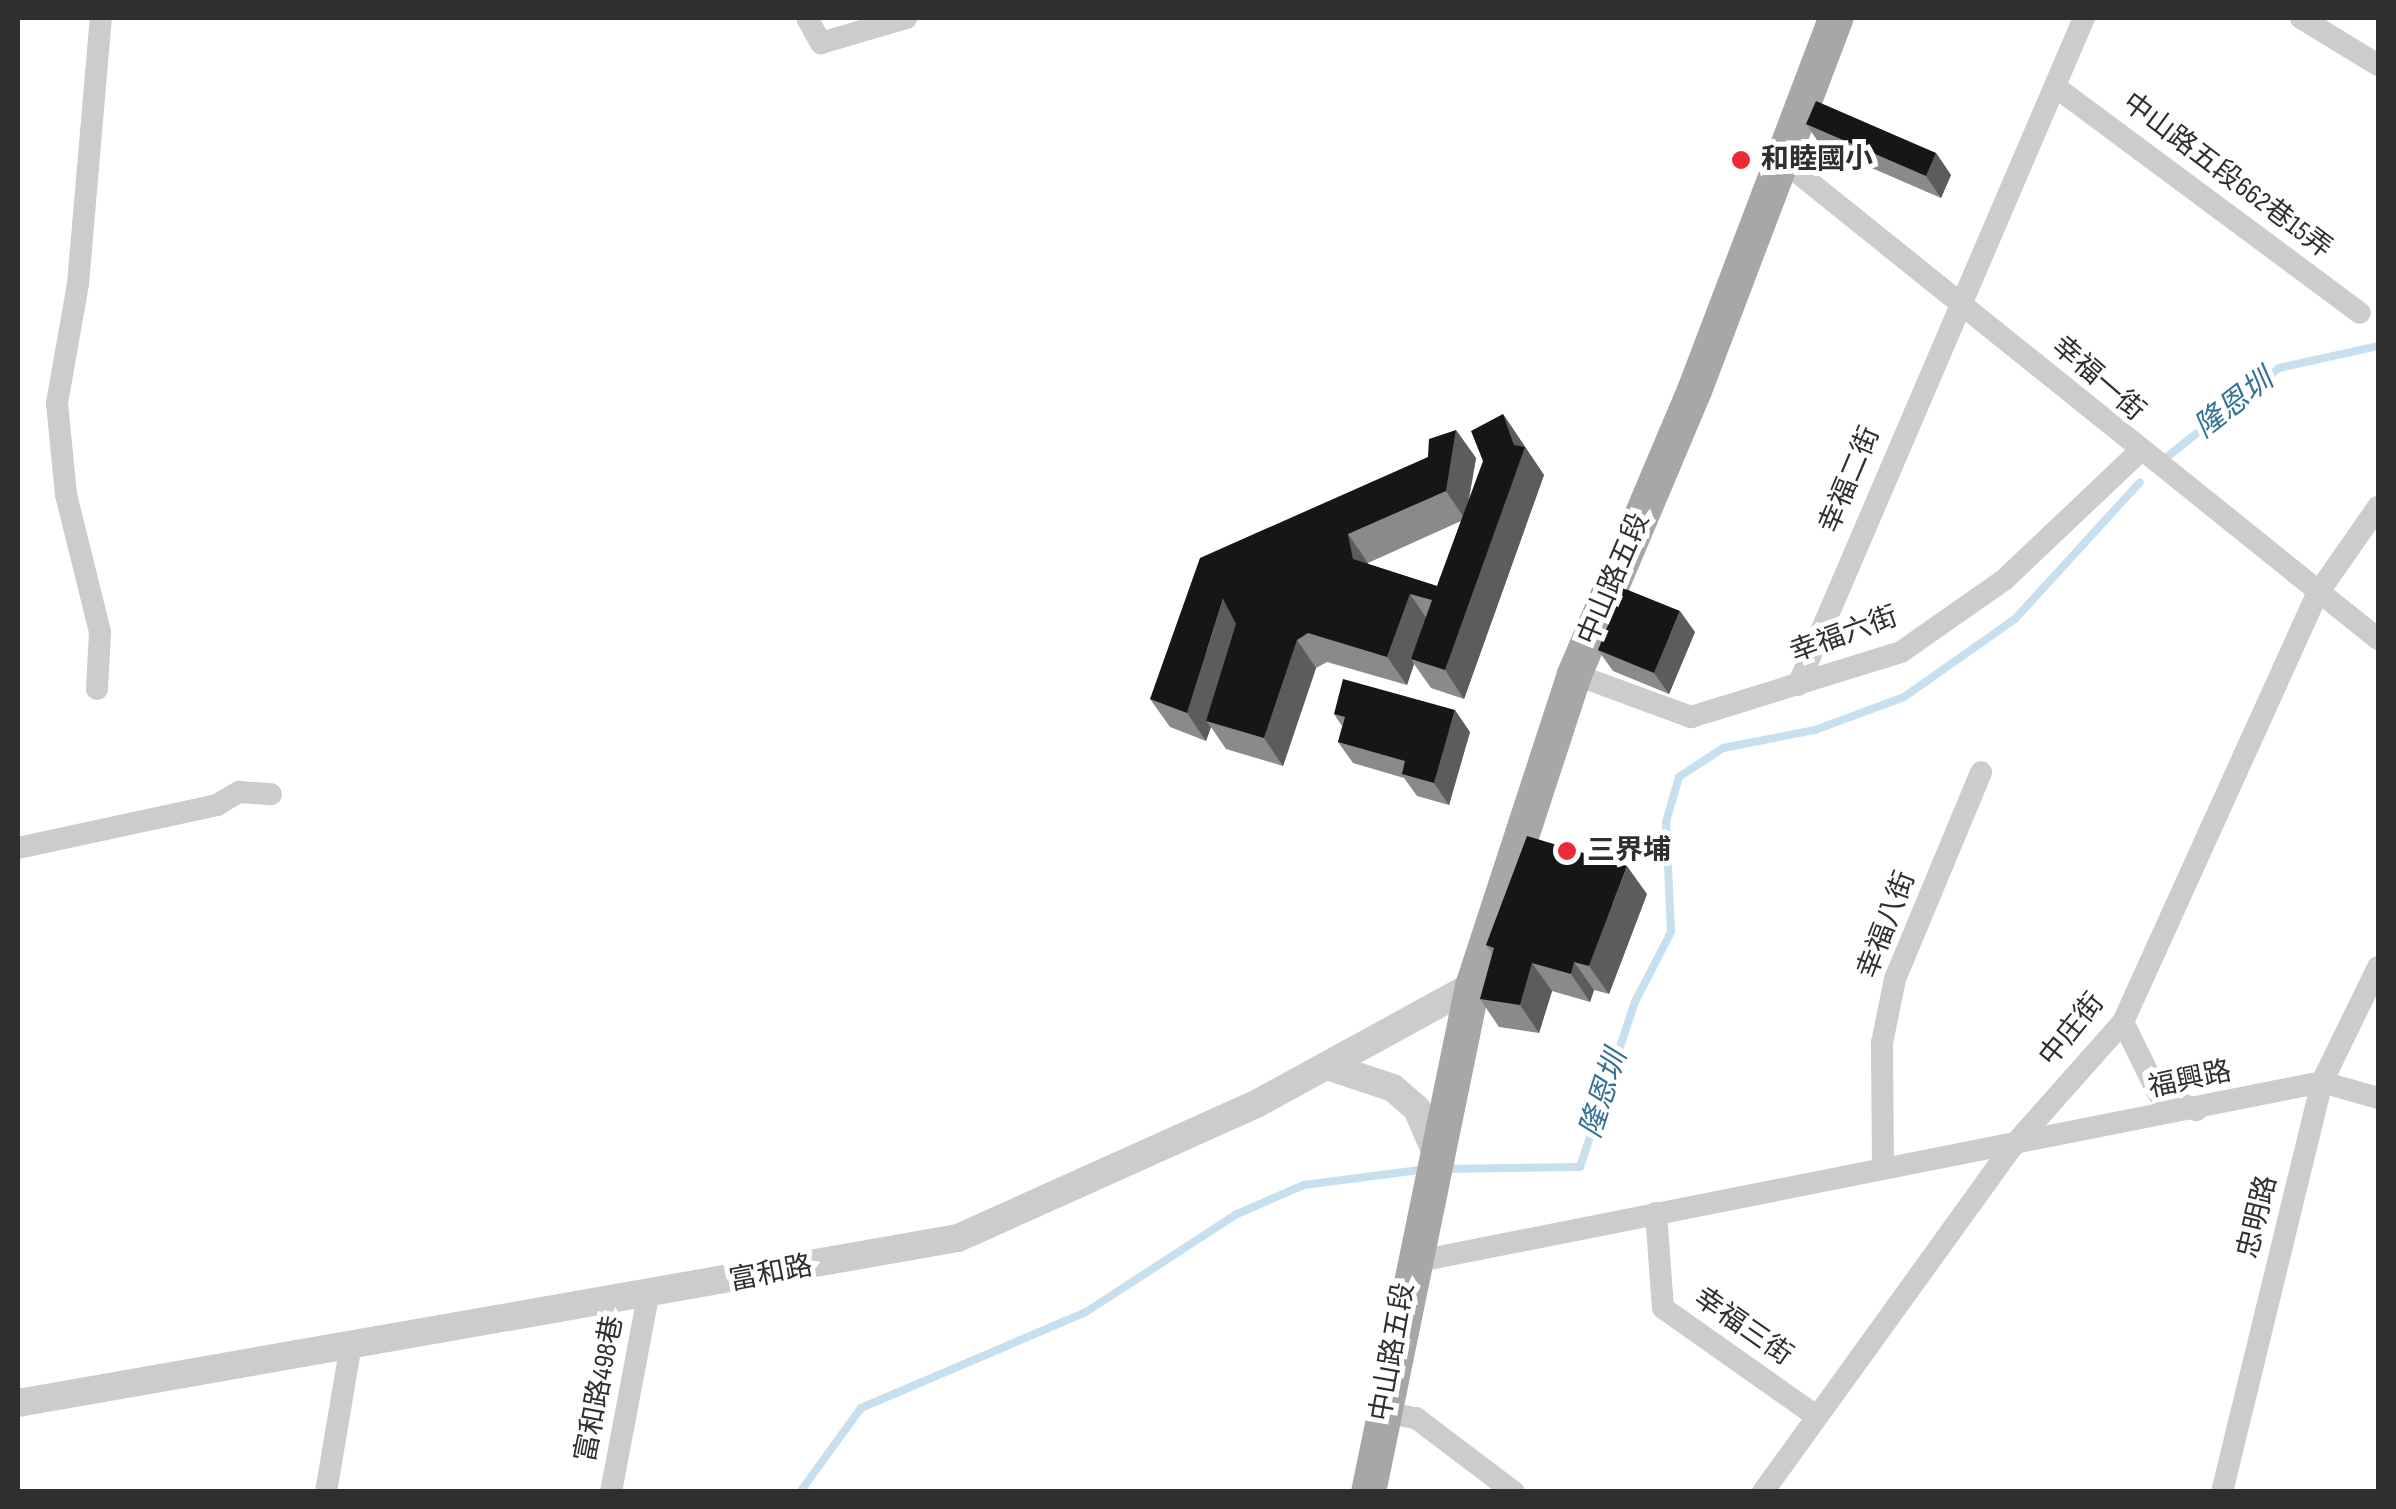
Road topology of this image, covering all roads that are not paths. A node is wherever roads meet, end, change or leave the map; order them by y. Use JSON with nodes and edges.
{"nodes":[{"id":1,"x":101,"y":18,"type":"edge"},
{"id":2,"x":807,"y":18,"type":"edge"},
{"id":3,"x":906,"y":18,"type":"edge"},
{"id":4,"x":1834,"y":18,"type":"edge"},
{"id":5,"x":2084,"y":18,"type":"edge"},
{"id":6,"x":2301,"y":18,"type":"edge"},
{"id":7,"x":2378,"y":65,"type":"edge"},
{"id":8,"x":2058,"y":88,"type":"junction"},
{"id":9,"x":1782,"y":160,"type":"junction"},
{"id":10,"x":1958,"y":298,"type":"junction"},
{"id":11,"x":2360,"y":312,"type":"dead end"},
{"id":12,"x":2138,"y":453,"type":"junction"},
{"id":13,"x":2378,"y":507,"type":"edge"},
{"id":14,"x":2318,"y":592,"type":"junction"},
{"id":15,"x":2378,"y":639,"type":"edge"},
{"id":16,"x":1574,"y":674,"type":"junction"},
{"id":17,"x":1798,"y":684,"type":"junction"},
{"id":18,"x":97,"y":689,"type":"dead end"},
{"id":19,"x":1981,"y":772,"type":"dead end"},
{"id":20,"x":270,"y":794,"type":"dead end"},
{"id":21,"x":18,"y":848,"type":"edge"},
{"id":22,"x":2378,"y":967,"type":"edge"},
{"id":23,"x":1472,"y":986,"type":"junction"},
{"id":24,"x":2123,"y":1022,"type":"junction"},
{"id":25,"x":1330,"y":1067,"type":"junction"},
{"id":26,"x":2322,"y":1082,"type":"junction"},
{"id":27,"x":2378,"y":1098,"type":"edge"},
{"id":28,"x":2196,"y":1110,"type":"junction"},
{"id":29,"x":2012,"y":1146,"type":"junction"},
{"id":30,"x":1433,"y":1150,"type":"junction"},
{"id":31,"x":1883,"y":1166,"type":"junction"},
{"id":32,"x":1656,"y":1213,"type":"junction"},
{"id":33,"x":1409,"y":1263,"type":"junction"},
{"id":34,"x":648,"y":1297,"type":"junction"},
{"id":35,"x":350,"y":1350,"type":"junction"},
{"id":36,"x":18,"y":1403,"type":"edge"},
{"id":37,"x":1381,"y":1412,"type":"junction"},
{"id":38,"x":1816,"y":1416,"type":"junction"},
{"id":39,"x":326,"y":1492,"type":"edge"},
{"id":40,"x":611,"y":1492,"type":"edge"},
{"id":41,"x":1368,"y":1492,"type":"edge"},
{"id":42,"x":1514,"y":1492,"type":"edge"},
{"id":43,"x":1763,"y":1492,"type":"edge"},
{"id":44,"x":2222,"y":1492,"type":"edge"}],
"edges":[{"from":1,"to":18,"type":"street"},
{"from":2,"to":3,"type":"street"},
{"from":4,"to":9,"type":"main road","name":"中山路五段"},
{"from":5,"to":8,"type":"street"},
{"from":6,"to":7,"type":"street"},
{"from":8,"to":10,"type":"street"},
{"from":8,"to":11,"type":"street","name":"中山路五段662巷15弄"},
{"from":9,"to":10,"type":"street","name":"幸福一街"},
{"from":9,"to":16,"type":"main road","name":"中山路五段"},
{"from":10,"to":12,"type":"street","name":"幸福一街"},
{"from":10,"to":17,"type":"street","name":"幸福二街"},
{"from":12,"to":14,"type":"street","name":"幸福一街"},
{"from":12,"to":17,"type":"street","name":"幸福六街"},
{"from":13,"to":14,"type":"street","name":"中庄街"},
{"from":14,"to":15,"type":"street","name":"幸福一街"},
{"from":14,"to":24,"type":"street","name":"中庄街"},
{"from":16,"to":17,"type":"street","name":"幸福六街"},
{"from":16,"to":23,"type":"main road","name":"中山路五段"},
{"from":19,"to":31,"type":"street","name":"幸福八街"},
{"from":20,"to":21,"type":"street"},
{"from":22,"to":26,"type":"street","name":"忠明路"},
{"from":23,"to":25,"type":"street","name":"富和路"},
{"from":23,"to":30,"type":"main road","name":"中山路五段"},
{"from":24,"to":28,"type":"street"},
{"from":24,"to":29,"type":"street","name":"中庄街"},
{"from":25,"to":30,"type":"street"},
{"from":25,"to":34,"type":"street","name":"富和路"},
{"from":26,"to":27,"type":"street","name":"福興路"},
{"from":26,"to":28,"type":"street","name":"福興路"},
{"from":26,"to":44,"type":"street","name":"忠明路"},
{"from":28,"to":29,"type":"street","name":"福興路"},
{"from":29,"to":31,"type":"street","name":"福興路"},
{"from":29,"to":38,"type":"street","name":"中庄街"},
{"from":30,"to":33,"type":"main road","name":"中山路五段"},
{"from":31,"to":32,"type":"street","name":"福興路"},
{"from":32,"to":33,"type":"street","name":"福興路"},
{"from":32,"to":38,"type":"street","name":"幸福三街"},
{"from":33,"to":37,"type":"main road","name":"中山路五段"},
{"from":34,"to":35,"type":"street","name":"富和路"},
{"from":34,"to":40,"type":"street","name":"富和路498巷"},
{"from":35,"to":36,"type":"street","name":"富和路"},
{"from":35,"to":39,"type":"street"},
{"from":37,"to":41,"type":"main road","name":"中山路五段"},
{"from":37,"to":42,"type":"street"},
{"from":38,"to":43,"type":"street","name":"中庄街"}]}
